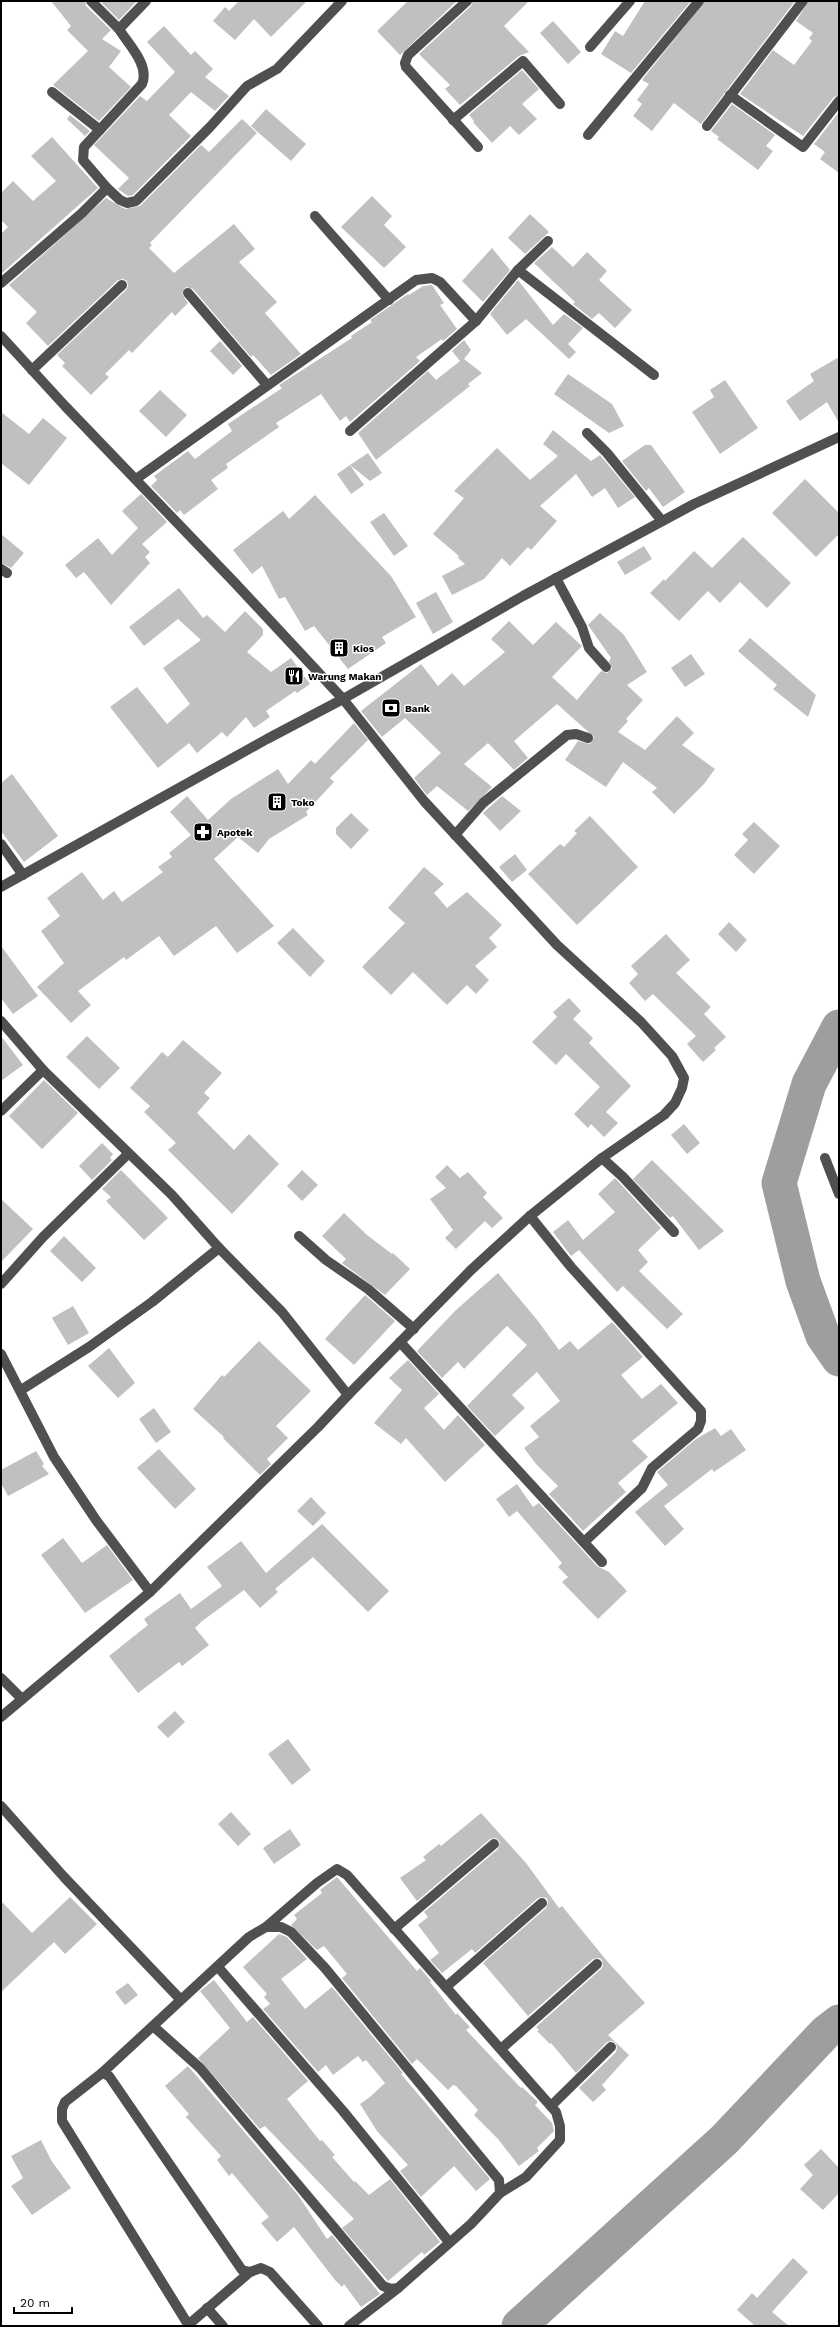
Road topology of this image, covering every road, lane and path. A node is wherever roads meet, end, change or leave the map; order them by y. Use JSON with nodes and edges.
{"nodes":[{"id":1,"x":91,"y":1,"type":"edge"},
{"id":2,"x":146,"y":1,"type":"edge"},
{"id":3,"x":342,"y":1,"type":"edge"},
{"id":4,"x":467,"y":1,"type":"edge"},
{"id":5,"x":630,"y":1,"type":"edge"},
{"id":6,"x":699,"y":1,"type":"edge"},
{"id":7,"x":803,"y":1,"type":"edge"},
{"id":8,"x":119,"y":29,"type":"junction"},
{"id":9,"x":590,"y":47,"type":"dead end"},
{"id":10,"x":52,"y":92,"type":"dead end"},
{"id":11,"x":730,"y":94,"type":"junction"},
{"id":12,"x":839,"y":101,"type":"edge"},
{"id":13,"x":560,"y":104,"type":"dead end"},
{"id":14,"x":453,"y":120,"type":"junction"},
{"id":15,"x":707,"y":126,"type":"dead end"},
{"id":16,"x":100,"y":130,"type":"junction"},
{"id":17,"x":588,"y":135,"type":"dead end"},
{"id":18,"x":478,"y":148,"type":"dead end"},
{"id":19,"x":107,"y":188,"type":"junction"},
{"id":20,"x":315,"y":216,"type":"dead end"},
{"id":21,"x":548,"y":241,"type":"dead end"},
{"id":22,"x":518,"y":270,"type":"junction"},
{"id":23,"x":1,"y":283,"type":"edge"},
{"id":24,"x":122,"y":285,"type":"dead end"},
{"id":25,"x":188,"y":293,"type":"dead end"},
{"id":26,"x":389,"y":300,"type":"junction"},
{"id":27,"x":476,"y":321,"type":"junction"},
{"id":28,"x":1,"y":336,"type":"edge"},
{"id":29,"x":32,"y":370,"type":"junction"},
{"id":30,"x":654,"y":374,"type":"dead end"},
{"id":31,"x":267,"y":385,"type":"junction"},
{"id":32,"x":350,"y":431,"type":"dead end"},
{"id":33,"x":587,"y":433,"type":"dead end"},
{"id":34,"x":839,"y":437,"type":"edge"},
{"id":35,"x":136,"y":479,"type":"junction"},
{"id":36,"x":662,"y":521,"type":"junction"},
{"id":37,"x":556,"y":578,"type":"junction"},
{"id":38,"x":606,"y":668,"type":"dead end"},
{"id":39,"x":343,"y":699,"type":"junction"},
{"id":40,"x":588,"y":738,"type":"dead end"},
{"id":41,"x":455,"y":835,"type":"junction"},
{"id":42,"x":1,"y":844,"type":"edge"},
{"id":43,"x":23,"y":875,"type":"junction"},
{"id":44,"x":1,"y":887,"type":"edge"},
{"id":45,"x":1,"y":1021,"type":"edge"},
{"id":46,"x":43,"y":1070,"type":"junction"},
{"id":47,"x":1,"y":1111,"type":"edge"},
{"id":48,"x":128,"y":1154,"type":"junction"},
{"id":49,"x":602,"y":1158,"type":"junction"},
{"id":50,"x":826,"y":1158,"type":"dead end"},
{"id":51,"x":839,"y":1194,"type":"edge"},
{"id":52,"x":530,"y":1216,"type":"junction"},
{"id":53,"x":674,"y":1232,"type":"dead end"},
{"id":54,"x":299,"y":1236,"type":"dead end"},
{"id":55,"x":219,"y":1248,"type":"junction"},
{"id":56,"x":1,"y":1284,"type":"edge"},
{"id":57,"x":414,"y":1329,"type":"junction"},
{"id":58,"x":400,"y":1342,"type":"junction"},
{"id":59,"x":1,"y":1354,"type":"edge"},
{"id":60,"x":21,"y":1390,"type":"junction"},
{"id":61,"x":348,"y":1395,"type":"junction"},
{"id":62,"x":584,"y":1542,"type":"junction"},
{"id":63,"x":602,"y":1562,"type":"dead end"},
{"id":64,"x":150,"y":1592,"type":"junction"},
{"id":65,"x":1,"y":1678,"type":"edge"},
{"id":66,"x":22,"y":1699,"type":"junction"},
{"id":67,"x":1,"y":1717,"type":"edge"},
{"id":68,"x":1,"y":1806,"type":"edge"},
{"id":69,"x":494,"y":1844,"type":"dead end"},
{"id":70,"x":542,"y":1903,"type":"dead end"},
{"id":71,"x":266,"y":1927,"type":"junction"},
{"id":72,"x":394,"y":1929,"type":"junction"},
{"id":73,"x":597,"y":1964,"type":"dead end"},
{"id":74,"x":218,"y":1967,"type":"junction"},
{"id":75,"x":446,"y":1987,"type":"junction"},
{"id":76,"x":180,"y":1999,"type":"junction"},
{"id":77,"x":153,"y":2026,"type":"junction"},
{"id":78,"x":610,"y":2047,"type":"dead end"},
{"id":79,"x":501,"y":2049,"type":"junction"},
{"id":80,"x":102,"y":2073,"type":"junction"},
{"id":81,"x":551,"y":2106,"type":"junction"},
{"id":82,"x":500,"y":2193,"type":"junction"},
{"id":83,"x":449,"y":2242,"type":"junction"},
{"id":84,"x":250,"y":2272,"type":"junction"},
{"id":85,"x":398,"y":2288,"type":"junction"},
{"id":86,"x":207,"y":2308,"type":"junction"},
{"id":87,"x":188,"y":2325,"type":"edge"},
{"id":88,"x":223,"y":2326,"type":"edge"},
{"id":89,"x":318,"y":2326,"type":"edge"},
{"id":90,"x":349,"y":2326,"type":"edge"}],
"edges":[{"from":1,"to":8,"type":"street"},
{"from":2,"to":8,"type":"street"},
{"from":3,"to":19,"type":"street"},
{"from":4,"to":14,"type":"street"},
{"from":5,"to":9,"type":"street"},
{"from":6,"to":17,"type":"street"},
{"from":7,"to":11,"type":"street"},
{"from":8,"to":16,"type":"street"},
{"from":10,"to":16,"type":"street"},
{"from":11,"to":12,"type":"street"},
{"from":11,"to":15,"type":"street"},
{"from":13,"to":14,"type":"street"},
{"from":14,"to":18,"type":"street"},
{"from":16,"to":19,"type":"street"},
{"from":19,"to":23,"type":"street"},
{"from":20,"to":26,"type":"street"},
{"from":21,"to":22,"type":"street"},
{"from":22,"to":27,"type":"street"},
{"from":22,"to":30,"type":"street"},
{"from":24,"to":29,"type":"street"},
{"from":25,"to":31,"type":"street"},
{"from":26,"to":27,"type":"street"},
{"from":26,"to":31,"type":"street"},
{"from":27,"to":32,"type":"street"},
{"from":28,"to":29,"type":"street"},
{"from":29,"to":35,"type":"street"},
{"from":31,"to":35,"type":"street"},
{"from":33,"to":36,"type":"street"},
{"from":34,"to":36,"type":"street"},
{"from":35,"to":39,"type":"street"},
{"from":36,"to":37,"type":"street"},
{"from":37,"to":38,"type":"street"},
{"from":37,"to":39,"type":"street"},
{"from":39,"to":41,"type":"street"},
{"from":39,"to":43,"type":"street"},
{"from":40,"to":41,"type":"street"},
{"from":41,"to":49,"type":"street"},
{"from":42,"to":43,"type":"street"},
{"from":43,"to":44,"type":"street"},
{"from":45,"to":46,"type":"street"},
{"from":46,"to":47,"type":"street"},
{"from":46,"to":48,"type":"street"},
{"from":48,"to":55,"type":"street"},
{"from":48,"to":56,"type":"street"},
{"from":49,"to":52,"type":"street"},
{"from":49,"to":53,"type":"street"},
{"from":50,"to":51,"type":"street"},
{"from":52,"to":57,"type":"street"},
{"from":52,"to":62,"type":"street"},
{"from":54,"to":57,"type":"street"},
{"from":55,"to":60,"type":"street"},
{"from":55,"to":61,"type":"street"},
{"from":57,"to":58,"type":"street"},
{"from":58,"to":61,"type":"street"},
{"from":58,"to":62,"type":"street"},
{"from":59,"to":60,"type":"street"},
{"from":60,"to":64,"type":"street"},
{"from":61,"to":64,"type":"street"},
{"from":62,"to":63,"type":"street"},
{"from":64,"to":66,"type":"street"},
{"from":65,"to":66,"type":"street"},
{"from":66,"to":67,"type":"street"},
{"from":68,"to":76,"type":"street"},
{"from":69,"to":72,"type":"street"},
{"from":70,"to":75,"type":"street"},
{"from":71,"to":72,"type":"street"},
{"from":71,"to":74,"type":"street"},
{"from":71,"to":82,"type":"street"},
{"from":72,"to":75,"type":"street"},
{"from":73,"to":79,"type":"street"},
{"from":74,"to":76,"type":"street"},
{"from":74,"to":83,"type":"street"},
{"from":75,"to":79,"type":"street"},
{"from":76,"to":77,"type":"street"},
{"from":77,"to":80,"type":"street"},
{"from":77,"to":85,"type":"street"},
{"from":78,"to":81,"type":"street"},
{"from":79,"to":81,"type":"street"},
{"from":80,"to":84,"type":"street"},
{"from":80,"to":87,"type":"street"},
{"from":81,"to":82,"type":"street"},
{"from":82,"to":83,"type":"street"},
{"from":83,"to":85,"type":"street"},
{"from":84,"to":86,"type":"street"},
{"from":84,"to":89,"type":"street"},
{"from":85,"to":90,"type":"street"},
{"from":86,"to":87,"type":"street"},
{"from":86,"to":88,"type":"street"}]}
